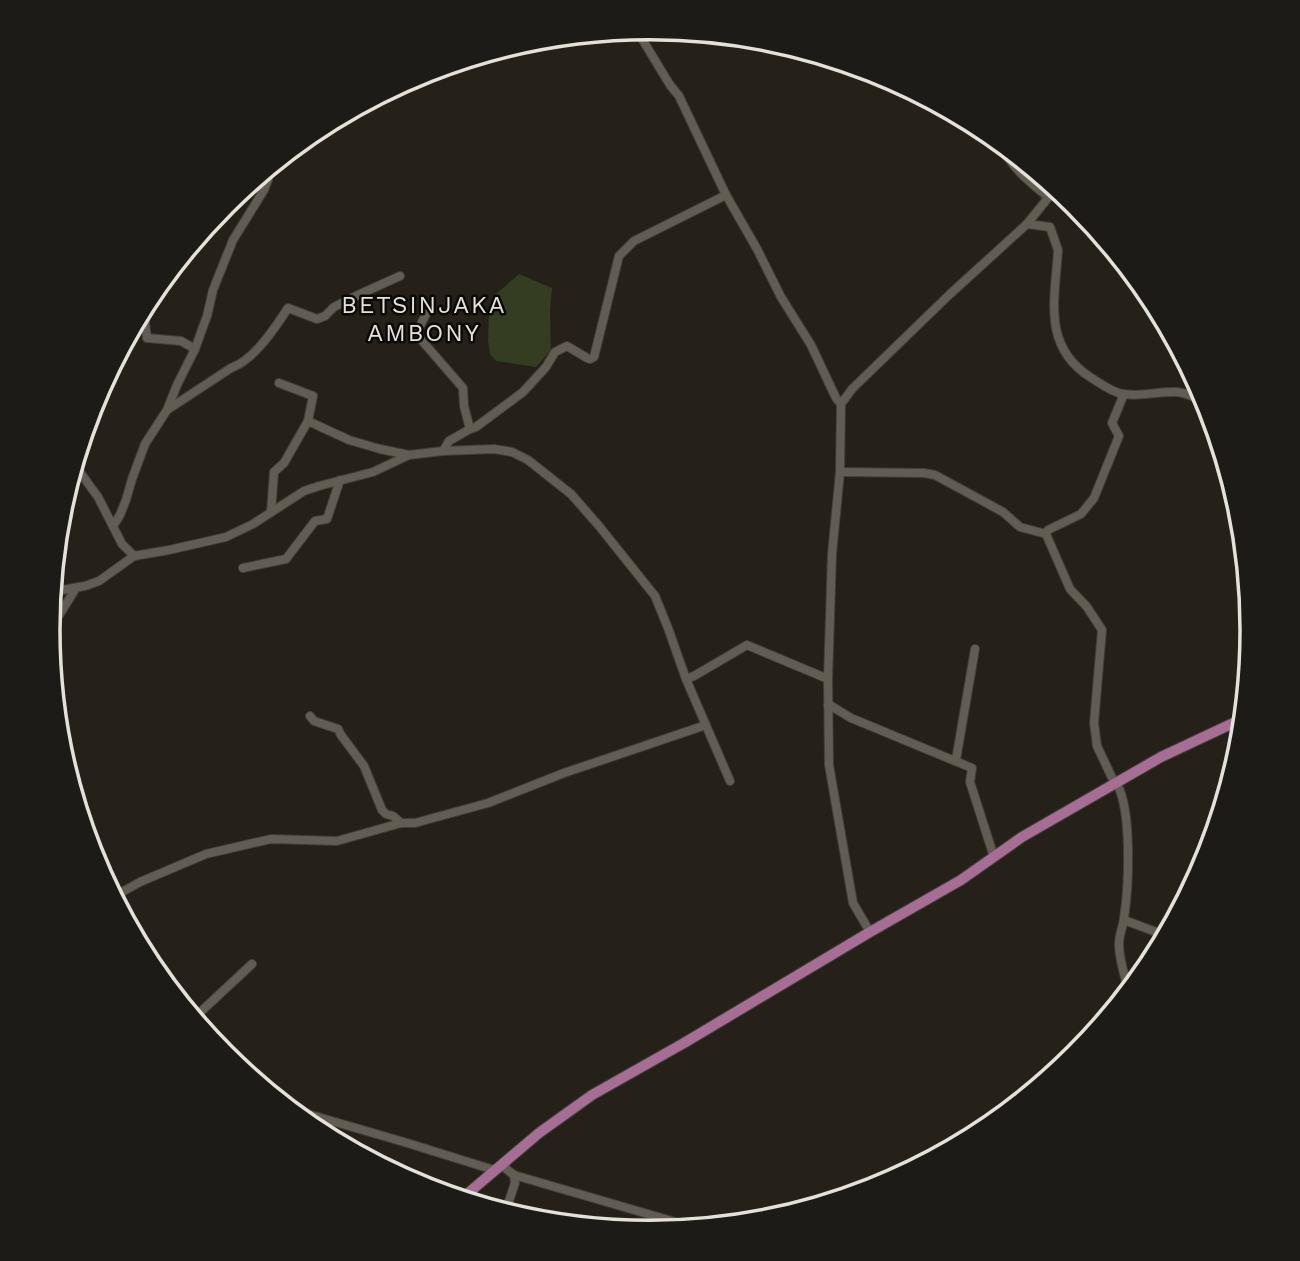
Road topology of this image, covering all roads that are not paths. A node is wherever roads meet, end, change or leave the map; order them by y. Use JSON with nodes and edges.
{"nodes":[{"id":1,"x":643,"y":40,"type":"edge"},
{"id":2,"x":1013,"y":165,"type":"edge"},
{"id":3,"x":267,"y":182,"type":"edge"},
{"id":4,"x":726,"y":195,"type":"junction"},
{"id":5,"x":1048,"y":197,"type":"joint"},
{"id":6,"x":1027,"y":224,"type":"junction"},
{"id":7,"x":400,"y":276,"type":"dead end"},
{"id":8,"x":426,"y":314,"type":"dead end"},
{"id":9,"x":145,"y":325,"type":"edge"},
{"id":10,"x":195,"y":349,"type":"junction"},
{"id":11,"x":279,"y":383,"type":"dead end"},
{"id":12,"x":1124,"y":394,"type":"junction"},
{"id":13,"x":1191,"y":397,"type":"edge"},
{"id":14,"x":841,"y":404,"type":"junction"},
{"id":15,"x":167,"y":410,"type":"junction"},
{"id":16,"x":308,"y":421,"type":"junction"},
{"id":17,"x":470,"y":429,"type":"junction"},
{"id":18,"x":443,"y":451,"type":"junction"},
{"id":19,"x":409,"y":455,"type":"junction"},
{"id":20,"x":840,"y":472,"type":"junction"},
{"id":21,"x":81,"y":474,"type":"edge"},
{"id":22,"x":340,"y":480,"type":"junction"},
{"id":23,"x":271,"y":512,"type":"junction"},
{"id":24,"x":113,"y":526,"type":"junction"},
{"id":25,"x":1046,"y":534,"type":"junction"},
{"id":26,"x":134,"y":556,"type":"junction"},
{"id":27,"x":243,"y":568,"type":"dead end"},
{"id":28,"x":76,"y":588,"type":"junction"},
{"id":29,"x":61,"y":590,"type":"edge"},
{"id":30,"x":60,"y":613,"type":"edge"},
{"id":31,"x":975,"y":649,"type":"dead end"},
{"id":32,"x":686,"y":679,"type":"junction"},
{"id":33,"x":828,"y":680,"type":"junction"},
{"id":34,"x":828,"y":704,"type":"junction"},
{"id":35,"x":310,"y":716,"type":"dead end"},
{"id":36,"x":1233,"y":723,"type":"edge"},
{"id":37,"x":706,"y":725,"type":"junction"},
{"id":38,"x":956,"y":760,"type":"junction"},
{"id":39,"x":730,"y":781,"type":"dead end"},
{"id":40,"x":1116,"y":784,"type":"junction"},
{"id":41,"x":401,"y":823,"type":"junction"},
{"id":42,"x":994,"y":857,"type":"junction"},
{"id":43,"x":121,"y":893,"type":"edge"},
{"id":44,"x":1124,"y":920,"type":"junction"},
{"id":45,"x":870,"y":932,"type":"junction"},
{"id":46,"x":1157,"y":933,"type":"edge"},
{"id":47,"x":252,"y":964,"type":"dead end"},
{"id":48,"x":1126,"y":979,"type":"edge"},
{"id":49,"x":200,"y":1012,"type":"edge"},
{"id":50,"x":315,"y":1116,"type":"edge"},
{"id":51,"x":497,"y":1167,"type":"junction"},
{"id":52,"x":514,"y":1175,"type":"junction"},
{"id":53,"x":469,"y":1192,"type":"edge"},
{"id":54,"x":508,"y":1203,"type":"edge"},
{"id":55,"x":669,"y":1220,"type":"edge"}],
"edges":[{"from":1,"to":4,"type":"street"},
{"from":2,"to":5,"type":"street"},
{"from":3,"to":10,"type":"street"},
{"from":4,"to":14,"type":"street"},
{"from":4,"to":17,"type":"street"},
{"from":5,"to":6,"type":"street"},
{"from":6,"to":12,"type":"street"},
{"from":6,"to":14,"type":"street"},
{"from":7,"to":15,"type":"street"},
{"from":8,"to":17,"type":"street"},
{"from":9,"to":10,"type":"street"},
{"from":10,"to":15,"type":"street"},
{"from":11,"to":16,"type":"street"},
{"from":12,"to":13,"type":"street"},
{"from":12,"to":25,"type":"street"},
{"from":14,"to":20,"type":"street"},
{"from":15,"to":24,"type":"street"},
{"from":16,"to":19,"type":"street"},
{"from":16,"to":23,"type":"street"},
{"from":17,"to":18,"type":"street"},
{"from":18,"to":19,"type":"street"},
{"from":18,"to":32,"type":"street"},
{"from":19,"to":22,"type":"street"},
{"from":20,"to":25,"type":"street"},
{"from":20,"to":33,"type":"street"},
{"from":21,"to":24,"type":"street"},
{"from":22,"to":23,"type":"street"},
{"from":22,"to":27,"type":"street"},
{"from":23,"to":26,"type":"street"},
{"from":24,"to":26,"type":"street"},
{"from":25,"to":40,"type":"street"},
{"from":26,"to":28,"type":"street"},
{"from":28,"to":29,"type":"street"},
{"from":28,"to":30,"type":"street"},
{"from":31,"to":38,"type":"street"},
{"from":32,"to":33,"type":"street"},
{"from":32,"to":37,"type":"street"},
{"from":33,"to":34,"type":"street"},
{"from":34,"to":38,"type":"street"},
{"from":34,"to":45,"type":"street"},
{"from":35,"to":41,"type":"street"},
{"from":36,"to":40,"type":"main road"},
{"from":37,"to":39,"type":"street"},
{"from":37,"to":41,"type":"street"},
{"from":38,"to":42,"type":"street"},
{"from":40,"to":42,"type":"main road"},
{"from":40,"to":44,"type":"street"},
{"from":41,"to":43,"type":"street"},
{"from":42,"to":45,"type":"main road"},
{"from":44,"to":46,"type":"street"},
{"from":44,"to":48,"type":"street"},
{"from":45,"to":51,"type":"main road"},
{"from":47,"to":49,"type":"street"},
{"from":50,"to":51,"type":"street"},
{"from":51,"to":52,"type":"street"},
{"from":51,"to":53,"type":"main road"},
{"from":52,"to":54,"type":"street"},
{"from":52,"to":55,"type":"street"}]}
